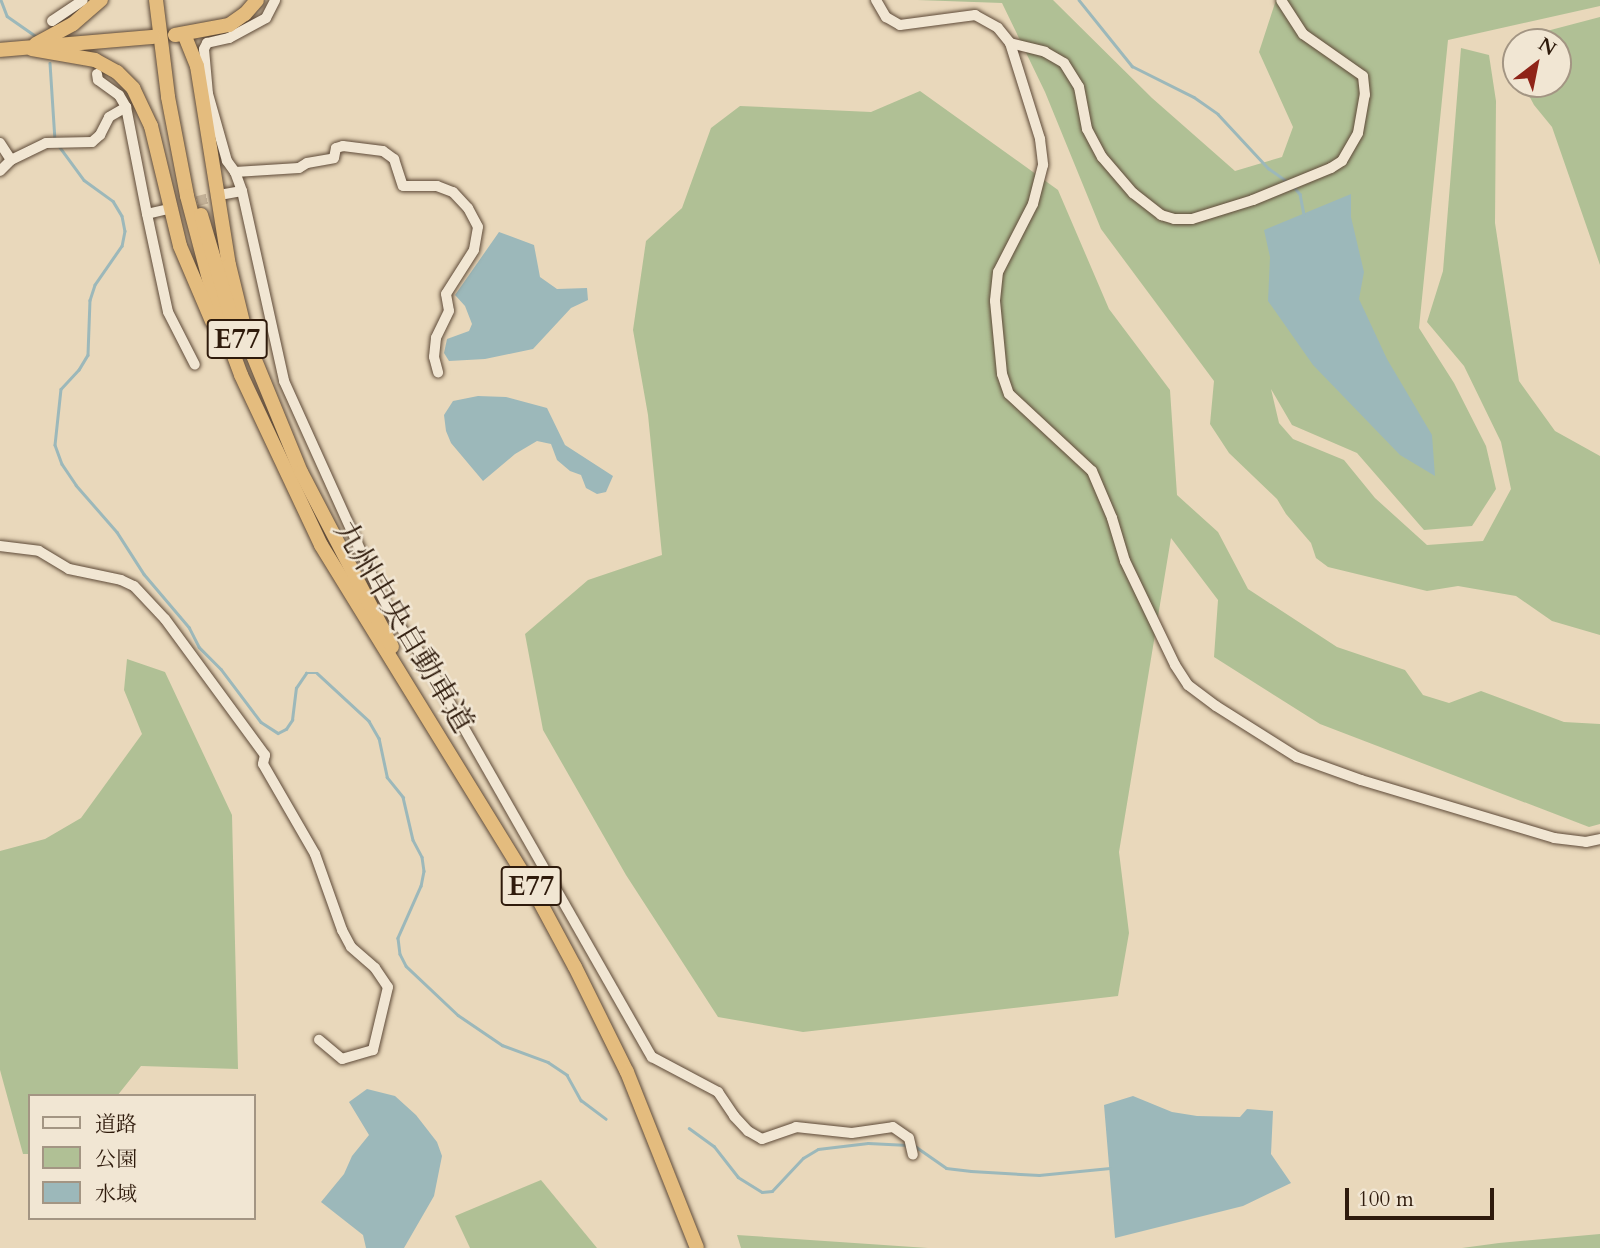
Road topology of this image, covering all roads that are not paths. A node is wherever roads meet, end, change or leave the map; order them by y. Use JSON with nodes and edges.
{"nodes":[{"id":1,"x":83,"y":0,"type":"edge"},
{"id":2,"x":101,"y":0,"type":"edge"},
{"id":3,"x":156,"y":0,"type":"edge"},
{"id":4,"x":165,"y":0,"type":"edge"},
{"id":5,"x":257,"y":0,"type":"edge"},
{"id":6,"x":275,"y":0,"type":"edge"},
{"id":7,"x":876,"y":0,"type":"edge"},
{"id":8,"x":1281,"y":0,"type":"edge"},
{"id":9,"x":52,"y":21,"type":"dead end"},
{"id":10,"x":153,"y":37,"type":"dead end"},
{"id":11,"x":1010,"y":43,"type":"junction"},
{"id":12,"x":27,"y":49,"type":"junction"},
{"id":13,"x":0,"y":50,"type":"edge"},
{"id":14,"x":97,"y":74,"type":"dead end"},
{"id":15,"x":126,"y":107,"type":"junction"},
{"id":16,"x":0,"y":143,"type":"edge"},
{"id":17,"x":11,"y":160,"type":"junction"},
{"id":18,"x":0,"y":171,"type":"edge"},
{"id":19,"x":234,"y":172,"type":"junction"},
{"id":20,"x":242,"y":191,"type":"junction"},
{"id":21,"x":225,"y":194,"type":"tunnel mouth"},
{"id":22,"x":164,"y":211,"type":"tunnel mouth"},
{"id":23,"x":147,"y":214,"type":"junction"},
{"id":24,"x":195,"y":365,"type":"dead end"},
{"id":25,"x":438,"y":372,"type":"dead end"},
{"id":26,"x":321,"y":545,"type":"junction"},
{"id":27,"x":0,"y":546,"type":"edge"},
{"id":28,"x":393,"y":649,"type":"junction"},
{"id":29,"x":1600,"y":839,"type":"edge"},
{"id":30,"x":319,"y":1040,"type":"dead end"},
{"id":31,"x":913,"y":1155,"type":"dead end"},
{"id":32,"x":697,"y":1248,"type":"edge"},
{"id":33,"x":706,"y":1248,"type":"edge"}],
"edges":[{"from":1,"to":9,"type":"street"},
{"from":2,"to":12,"type":"highway"},
{"from":3,"to":26,"type":"highway","name":"九州中央自動車道","number":"E77"},
{"from":4,"to":28,"type":"highway","name":"九州中央自動車道","number":"E77"},
{"from":5,"to":28,"type":"highway"},
{"from":6,"to":19,"type":"street"},
{"from":7,"to":11,"type":"street"},
{"from":8,"to":11,"type":"street"},
{"from":10,"to":12,"type":"highway"},
{"from":11,"to":29,"type":"street"},
{"from":12,"to":13,"type":"highway"},
{"from":12,"to":26,"type":"highway"},
{"from":14,"to":15,"type":"street"},
{"from":15,"to":17,"type":"street"},
{"from":15,"to":23,"type":"street"},
{"from":16,"to":17,"type":"street"},
{"from":17,"to":18,"type":"street"},
{"from":19,"to":20,"type":"street"},
{"from":19,"to":25,"type":"street"},
{"from":20,"to":21,"type":"street"},
{"from":20,"to":31,"type":"street"},
{"from":22,"to":23,"type":"street"},
{"from":23,"to":24,"type":"street"},
{"from":26,"to":32,"type":"highway","name":"九州中央自動車道","number":"E77"},
{"from":27,"to":30,"type":"street"},
{"from":28,"to":33,"type":"highway","name":"九州中央自動車道","number":"E77"}]}
